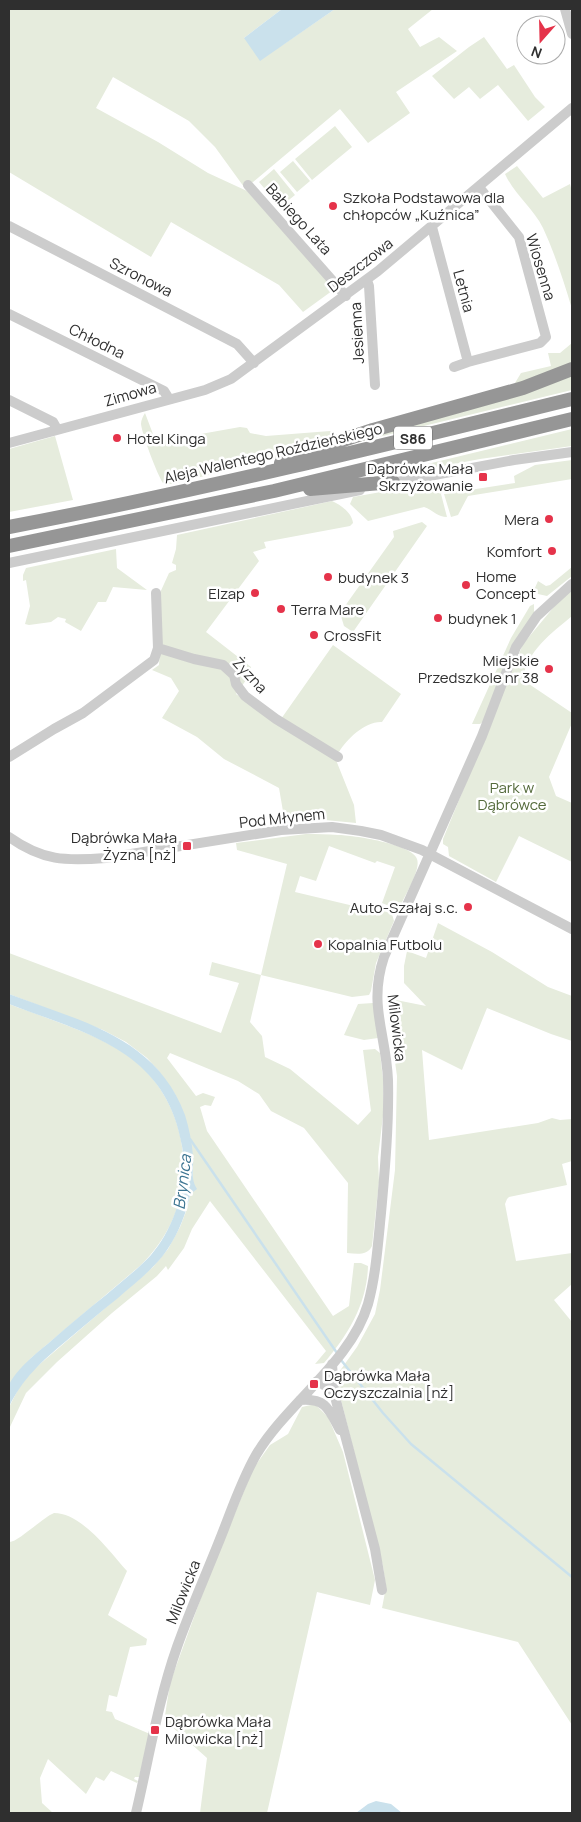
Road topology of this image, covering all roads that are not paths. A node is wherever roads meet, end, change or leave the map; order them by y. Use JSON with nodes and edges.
{"nodes":[{"id":1,"x":565,"y":9,"type":"edge"},
{"id":2,"x":572,"y":34,"type":"edge"},
{"id":3,"x":572,"y":108,"type":"edge"},
{"id":4,"x":248,"y":185,"type":"dead end"},
{"id":5,"x":479,"y":187,"type":"junction"},
{"id":6,"x":9,"y":226,"type":"edge"},
{"id":7,"x":432,"y":227,"type":"junction"},
{"id":8,"x":368,"y":280,"type":"junction"},
{"id":9,"x":346,"y":296,"type":"junction"},
{"id":10,"x":9,"y":314,"type":"edge"},
{"id":11,"x":468,"y":362,"type":"junction"},
{"id":12,"x":254,"y":363,"type":"junction"},
{"id":13,"x":454,"y":367,"type":"dead end"},
{"id":14,"x":572,"y":369,"type":"edge"},
{"id":15,"x":375,"y":385,"type":"dead end"},
{"id":16,"x":169,"y":399,"type":"junction"},
{"id":17,"x":572,"y":399,"type":"edge"},
{"id":18,"x":9,"y":400,"type":"edge"},
{"id":19,"x":572,"y":419,"type":"edge"},
{"id":20,"x":57,"y":429,"type":"junction"},
{"id":21,"x":9,"y":443,"type":"edge"},
{"id":22,"x":572,"y":452,"type":"edge"},
{"id":23,"x":253,"y":475,"type":"junction"},
{"id":24,"x":393,"y":482,"type":"junction"},
{"id":25,"x":274,"y":491,"type":"junction"},
{"id":26,"x":9,"y":527,"type":"edge"},
{"id":27,"x":9,"y":546,"type":"edge"},
{"id":28,"x":9,"y":563,"type":"edge"},
{"id":29,"x":572,"y":584,"type":"edge"},
{"id":30,"x":156,"y":593,"type":"dead end"},
{"id":31,"x":158,"y":648,"type":"junction"},
{"id":32,"x":338,"y":757,"type":"dead end"},
{"id":33,"x":9,"y":758,"type":"edge"},
{"id":34,"x":9,"y":838,"type":"edge"},
{"id":35,"x":430,"y":854,"type":"junction"},
{"id":36,"x":572,"y":929,"type":"edge"},
{"id":37,"x":332,"y":1364,"type":"junction"},
{"id":38,"x":317,"y":1380,"type":"junction"},
{"id":39,"x":334,"y":1393,"type":"junction"},
{"id":40,"x":300,"y":1400,"type":"junction"},
{"id":41,"x":327,"y":1406,"type":"junction"},
{"id":42,"x":344,"y":1437,"type":"junction"},
{"id":43,"x":382,"y":1590,"type":"dead end"},
{"id":44,"x":136,"y":1813,"type":"edge"}],
"edges":[{"from":1,"to":2,"type":"street"},
{"from":3,"to":5,"type":"street","name":"Deszczowa"},
{"from":4,"to":9,"type":"street","name":"Babiego Lata"},
{"from":5,"to":7,"type":"street","name":"Deszczowa"},
{"from":5,"to":11,"type":"street","name":"Wiosenna"},
{"from":6,"to":12,"type":"street","name":"Szronowa"},
{"from":7,"to":8,"type":"street","name":"Deszczowa"},
{"from":7,"to":11,"type":"street","name":"Letnia"},
{"from":8,"to":9,"type":"street","name":"Deszczowa"},
{"from":8,"to":15,"type":"street","name":"Jesienna"},
{"from":9,"to":12,"type":"street","name":"Deszczowa"},
{"from":10,"to":16,"type":"street","name":"Chłodna"},
{"from":11,"to":13,"type":"street"},
{"from":12,"to":16,"type":"street","name":"Zimowa"},
{"from":14,"to":23,"type":"highway"},
{"from":16,"to":20,"type":"street","name":"Zimowa"},
{"from":17,"to":23,"type":"highway","name":"Aleja Walentego Roździeńskiego","number":"S86"},
{"from":18,"to":20,"type":"street"},
{"from":19,"to":25,"type":"highway","number":"S86"},
{"from":20,"to":21,"type":"street","name":"Zimowa"},
{"from":22,"to":24,"type":"street"},
{"from":23,"to":26,"type":"highway","name":"Aleja Walentego Roździeńskiego","number":"S86"},
{"from":24,"to":25,"type":"highway"},
{"from":24,"to":28,"type":"street"},
{"from":25,"to":27,"type":"highway","number":"S86"},
{"from":29,"to":35,"type":"street","name":"Milowicka"},
{"from":30,"to":31,"type":"street"},
{"from":31,"to":32,"type":"street","name":"Żyzna"},
{"from":31,"to":33,"type":"street"},
{"from":34,"to":35,"type":"street","name":"Pod Młynem"},
{"from":35,"to":36,"type":"street","name":"Pod Młynem"},
{"from":35,"to":37,"type":"street","name":"Milowicka"},
{"from":37,"to":38,"type":"street","name":"Milowicka"},
{"from":37,"to":39,"type":"street"},
{"from":38,"to":39,"type":"street"},
{"from":38,"to":40,"type":"street","name":"Milowicka"},
{"from":38,"to":41,"type":"street"},
{"from":39,"to":42,"type":"street"},
{"from":40,"to":41,"type":"street"},
{"from":40,"to":44,"type":"street","name":"Milowicka"},
{"from":41,"to":42,"type":"street"},
{"from":42,"to":43,"type":"street"}]}
